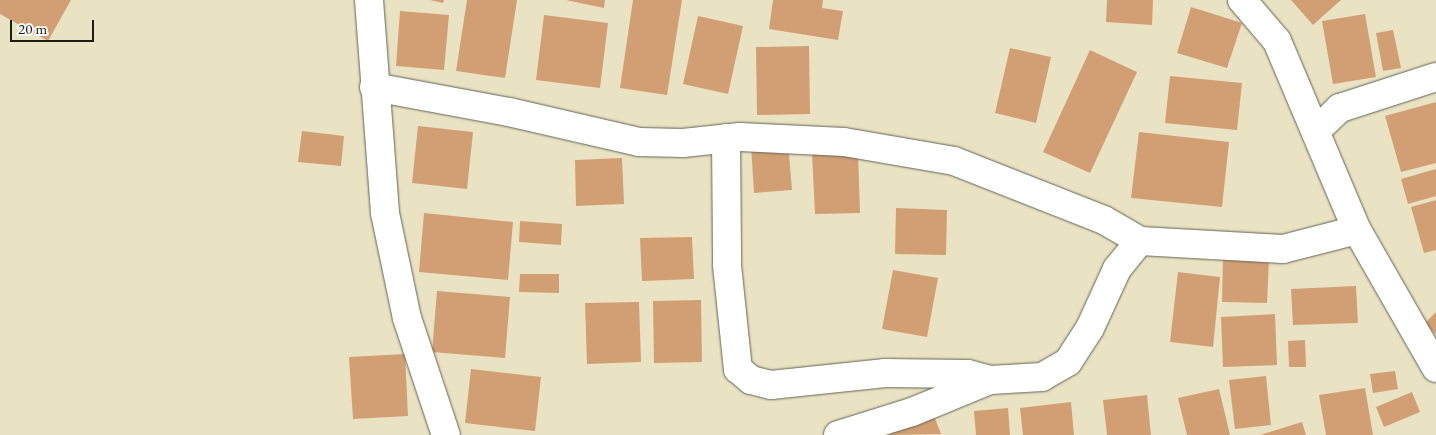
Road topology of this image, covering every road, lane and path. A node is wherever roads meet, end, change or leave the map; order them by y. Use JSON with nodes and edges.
{"nodes":[{"id":1,"x":369,"y":0,"type":"edge"},
{"id":2,"x":1242,"y":0,"type":"edge"},
{"id":3,"x":1436,"y":77,"type":"edge"},
{"id":4,"x":374,"y":87,"type":"junction"},
{"id":5,"x":1317,"y":130,"type":"junction"},
{"id":6,"x":726,"y":138,"type":"junction"},
{"id":7,"x":1357,"y":230,"type":"junction"},
{"id":8,"x":1140,"y":241,"type":"junction"},
{"id":9,"x":1436,"y":368,"type":"edge"},
{"id":10,"x":990,"y":380,"type":"junction"},
{"id":11,"x":446,"y":435,"type":"edge"},
{"id":12,"x":838,"y":435,"type":"edge"}],
"edges":[{"from":1,"to":4,"type":"street"},
{"from":2,"to":5,"type":"street"},
{"from":3,"to":5,"type":"street"},
{"from":4,"to":6,"type":"street"},
{"from":4,"to":11,"type":"street"},
{"from":5,"to":7,"type":"street"},
{"from":6,"to":8,"type":"street"},
{"from":6,"to":10,"type":"street"},
{"from":7,"to":8,"type":"street"},
{"from":7,"to":9,"type":"street"},
{"from":8,"to":10,"type":"street"},
{"from":10,"to":12,"type":"street"}]}
